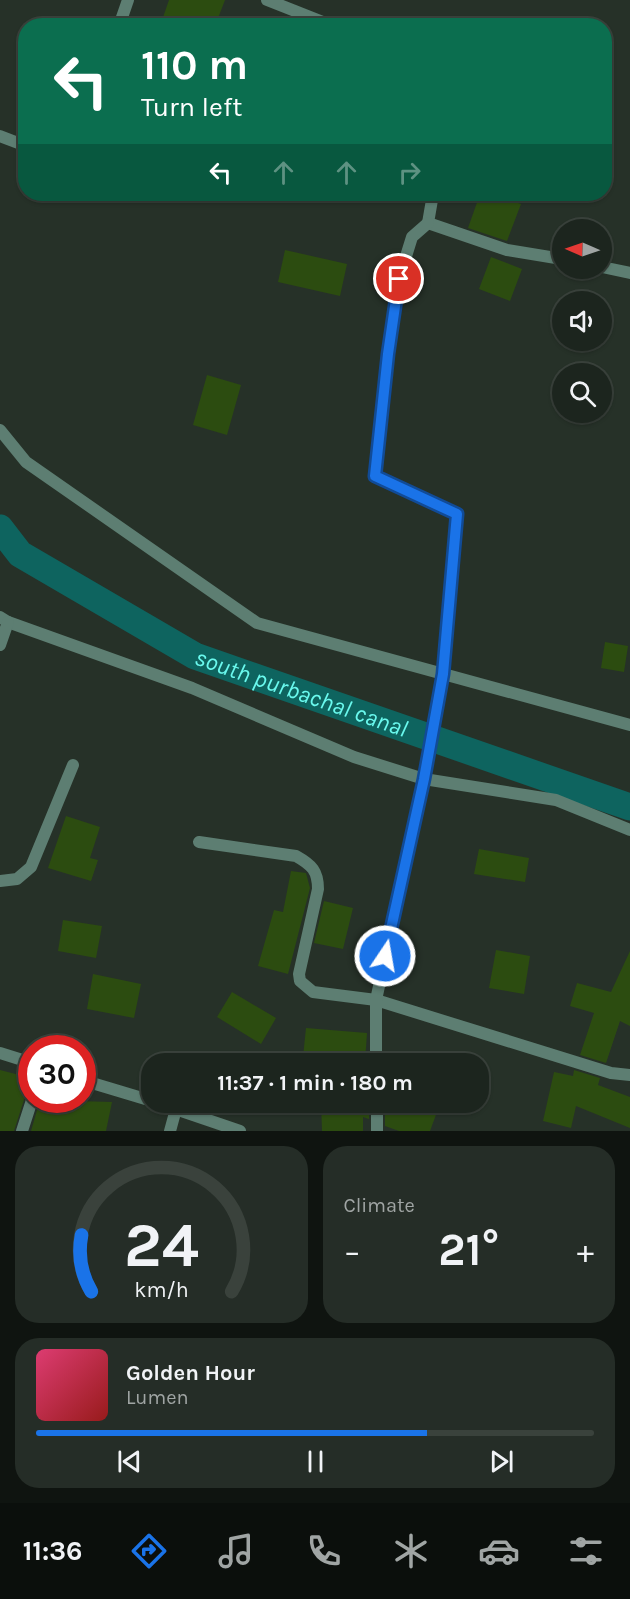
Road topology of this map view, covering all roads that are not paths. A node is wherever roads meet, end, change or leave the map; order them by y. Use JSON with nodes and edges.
{"nodes":[{"id":1,"x":128,"y":0,"type":"edge"},
{"id":2,"x":267,"y":0,"type":"edge"},
{"id":3,"x":121,"y":18,"type":"edge"},
{"id":4,"x":313,"y":18,"type":"edge"},
{"id":5,"x":0,"y":136,"type":"edge"},
{"id":6,"x":18,"y":143,"type":"edge"},
{"id":7,"x":432,"y":201,"type":"edge"},
{"id":8,"x":428,"y":223,"type":"junction"},
{"id":9,"x":552,"y":258,"type":"edge"},
{"id":10,"x":612,"y":269,"type":"edge"},
{"id":11,"x":630,"y":273,"type":"edge"},
{"id":12,"x":0,"y":430,"type":"edge"},
{"id":13,"x":4,"y":619,"type":"edge"},
{"id":14,"x":0,"y":645,"type":"edge"},
{"id":15,"x":443,"y":674,"type":"junction"},
{"id":16,"x":630,"y":725,"type":"edge"},
{"id":17,"x":73,"y":765,"type":"dead end"},
{"id":18,"x":424,"y":779,"type":"junction"},
{"id":19,"x":630,"y":830,"type":"edge"},
{"id":20,"x":199,"y":842,"type":"dead end"},
{"id":21,"x":0,"y":882,"type":"edge"},
{"id":22,"x":376,"y":1000,"type":"junction"},
{"id":23,"x":0,"y":1053,"type":"edge"},
{"id":24,"x":376,"y":1053,"type":"edge"},
{"id":25,"x":18,"y":1059,"type":"edge"},
{"id":26,"x":630,"y":1075,"type":"edge"},
{"id":27,"x":96,"y":1084,"type":"edge"},
{"id":28,"x":141,"y":1098,"type":"edge"},
{"id":29,"x":28,"y":1113,"type":"edge"},
{"id":30,"x":175,"y":1113,"type":"edge"},
{"id":31,"x":188,"y":1113,"type":"edge"},
{"id":32,"x":377,"y":1113,"type":"edge"},
{"id":33,"x":22,"y":1131,"type":"edge"},
{"id":34,"x":170,"y":1131,"type":"edge"},
{"id":35,"x":240,"y":1131,"type":"edge"},
{"id":36,"x":377,"y":1131,"type":"edge"}],
"edges":[{"from":1,"to":3,"type":"street"},
{"from":2,"to":4,"type":"street"},
{"from":5,"to":6,"type":"street"},
{"from":7,"to":8,"type":"street"},
{"from":8,"to":9,"type":"street"},
{"from":8,"to":15,"type":"street"},
{"from":10,"to":11,"type":"street"},
{"from":12,"to":15,"type":"street"},
{"from":13,"to":14,"type":"street"},
{"from":13,"to":18,"type":"street"},
{"from":15,"to":16,"type":"street"},
{"from":15,"to":18,"type":"street"},
{"from":17,"to":21,"type":"street"},
{"from":18,"to":19,"type":"street"},
{"from":18,"to":22,"type":"street"},
{"from":20,"to":22,"type":"street"},
{"from":22,"to":24,"type":"street"},
{"from":22,"to":26,"type":"street"},
{"from":23,"to":25,"type":"street"},
{"from":27,"to":28,"type":"street"},
{"from":29,"to":33,"type":"street"},
{"from":30,"to":34,"type":"street"},
{"from":31,"to":35,"type":"street"},
{"from":32,"to":36,"type":"street"}]}
